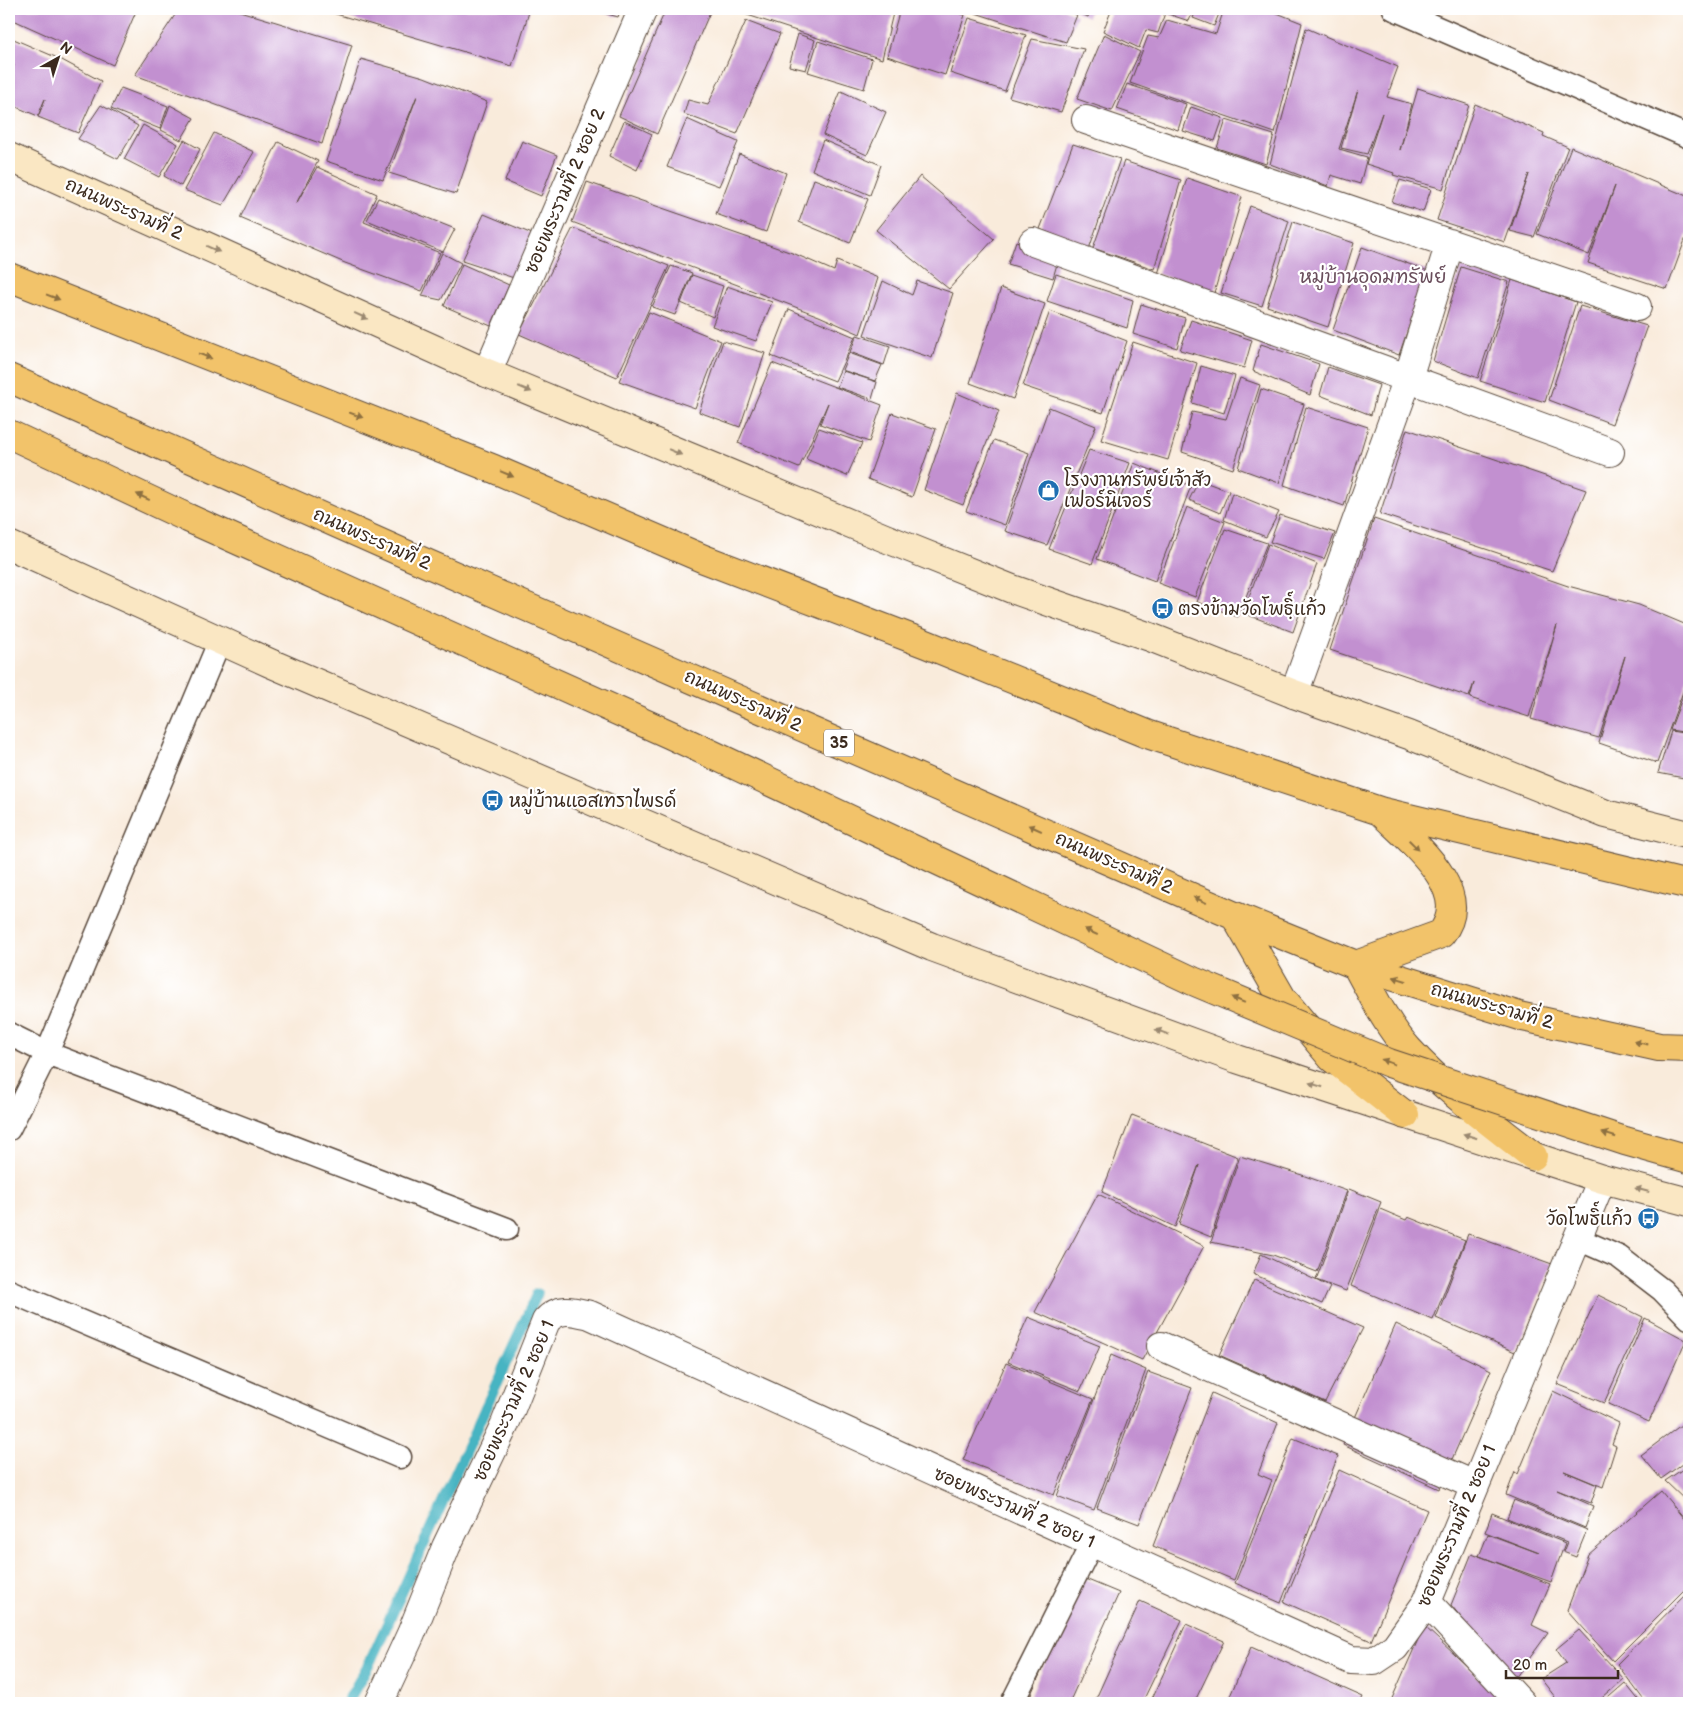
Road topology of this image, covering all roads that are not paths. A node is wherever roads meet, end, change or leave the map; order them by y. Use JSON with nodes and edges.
{"nodes":[{"id":1,"x":643,"y":9,"type":"edge"},
{"id":2,"x":1394,"y":9,"type":"edge"},
{"id":3,"x":1086,"y":120,"type":"dead end"},
{"id":4,"x":1689,"y":136,"type":"edge"},
{"id":5,"x":9,"y":157,"type":"edge"},
{"id":6,"x":1033,"y":242,"type":"dead end"},
{"id":7,"x":1450,"y":243,"type":"junction"},
{"id":8,"x":9,"y":277,"type":"edge"},
{"id":9,"x":1637,"y":307,"type":"dead end"},
{"id":10,"x":487,"y":373,"type":"junction"},
{"id":11,"x":9,"y":378,"type":"edge"},
{"id":12,"x":1408,"y":378,"type":"junction"},
{"id":13,"x":9,"y":434,"type":"edge"},
{"id":14,"x":1610,"y":452,"type":"dead end"},
{"id":15,"x":9,"y":545,"type":"edge"},
{"id":16,"x":220,"y":640,"type":"junction"},
{"id":17,"x":1294,"y":694,"type":"junction"},
{"id":18,"x":1380,"y":811,"type":"junction"},
{"id":19,"x":1689,"y":835,"type":"edge"},
{"id":20,"x":1689,"y":885,"type":"edge"},
{"id":21,"x":1235,"y":916,"type":"junction"},
{"id":22,"x":1356,"y":965,"type":"junction"},
{"id":23,"x":9,"y":1034,"type":"edge"},
{"id":24,"x":1689,"y":1048,"type":"edge"},
{"id":25,"x":47,"y":1053,"type":"junction"},
{"id":26,"x":1405,"y":1115,"type":"junction"},
{"id":27,"x":9,"y":1129,"type":"edge"},
{"id":28,"x":1533,"y":1156,"type":"junction"},
{"id":29,"x":1689,"y":1159,"type":"edge"},
{"id":30,"x":1602,"y":1179,"type":"junction"},
{"id":31,"x":1689,"y":1202,"type":"edge"},
{"id":32,"x":507,"y":1229,"type":"dead end"},
{"id":33,"x":1578,"y":1239,"type":"junction"},
{"id":34,"x":9,"y":1291,"type":"edge"},
{"id":35,"x":1689,"y":1318,"type":"edge"},
{"id":36,"x":1161,"y":1346,"type":"dead end"},
{"id":37,"x":400,"y":1457,"type":"dead end"},
{"id":38,"x":1474,"y":1486,"type":"junction"},
{"id":39,"x":1092,"y":1543,"type":"junction"},
{"id":40,"x":1427,"y":1602,"type":"junction"},
{"id":41,"x":379,"y":1703,"type":"edge"},
{"id":42,"x":1012,"y":1703,"type":"edge"},
{"id":43,"x":1521,"y":1703,"type":"edge"}],
"edges":[{"from":1,"to":10,"type":"street","name":"ซอยพระรามที่ 2 ซอย 2"},
{"from":2,"to":4,"type":"lane"},
{"from":3,"to":7,"type":"street"},
{"from":5,"to":10,"type":"main road","name":"ถนนพระรามที่ 2","one_way":true},
{"from":6,"to":12,"type":"street"},
{"from":7,"to":9,"type":"street"},
{"from":7,"to":12,"type":"street"},
{"from":8,"to":18,"type":"main road","one_way":true},
{"from":10,"to":17,"type":"main road","name":"ถนนพระรามที่ 2","one_way":true},
{"from":21,"to":11,"type":"main road","name":"ถนนพระรามที่ 2","number":"35","one_way":true},
{"from":12,"to":14,"type":"street"},
{"from":12,"to":17,"type":"street"},
{"from":29,"to":13,"type":"main road","one_way":true,"bridge":true},
{"from":15,"to":16,"type":"main road"},
{"from":16,"to":25,"type":"lane"},
{"from":26,"to":16,"type":"main road","one_way":true},
{"from":17,"to":19,"type":"main road","name":"ถนนพระรามที่ 2"},
{"from":18,"to":20,"type":"main road"},
{"from":18,"to":22,"type":"main road","one_way":true},
{"from":21,"to":22,"type":"main road","name":"ถนนพระรามที่ 2","number":"35"},
{"from":21,"to":26,"type":"main road"},
{"from":24,"to":22,"type":"main road","name":"ถนนพระรามที่ 2","number":"35","one_way":true},
{"from":22,"to":28,"type":"main road"},
{"from":23,"to":25,"type":"lane"},
{"from":25,"to":27,"type":"lane"},
{"from":25,"to":32,"type":"lane"},
{"from":28,"to":26,"type":"main road","one_way":true},
{"from":28,"to":30,"type":"main road"},
{"from":31,"to":30,"type":"main road","one_way":true},
{"from":30,"to":33,"type":"street","name":"ซอยพระรามที่ 2 ซอย 1"},
{"from":33,"to":35,"type":"lane"},
{"from":33,"to":38,"type":"street","name":"ซอยพระรามที่ 2 ซอย 1"},
{"from":34,"to":37,"type":"lane"},
{"from":36,"to":38,"type":"street"},
{"from":38,"to":40,"type":"street","name":"ซอยพระรามที่ 2 ซอย 1"},
{"from":39,"to":40,"type":"street","name":"ซอยพระรามที่ 2 ซอย 1"},
{"from":39,"to":41,"type":"street","name":"ซอยพระรามที่ 2 ซอย 1"},
{"from":39,"to":42,"type":"lane"},
{"from":40,"to":43,"type":"street"}]}
